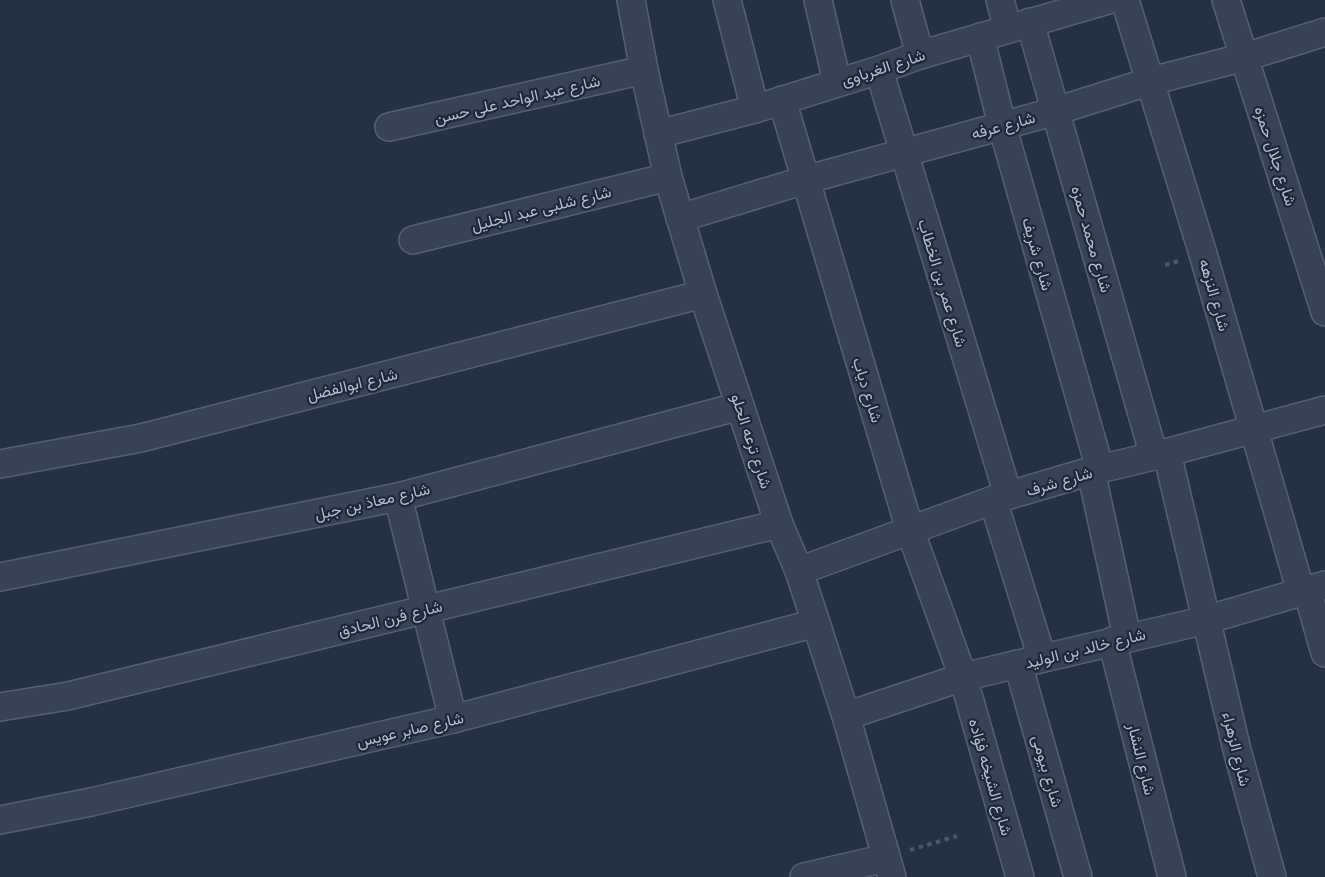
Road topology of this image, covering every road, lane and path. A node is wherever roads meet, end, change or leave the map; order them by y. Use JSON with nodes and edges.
{"nodes":[{"id":1,"x":631,"y":0,"type":"edge"},
{"id":2,"x":727,"y":0,"type":"edge"},
{"id":3,"x":818,"y":0,"type":"edge"},
{"id":4,"x":905,"y":0,"type":"edge"},
{"id":5,"x":1000,"y":0,"type":"edge"},
{"id":6,"x":1125,"y":0,"type":"edge"},
{"id":7,"x":1226,"y":0,"type":"edge"},
{"id":8,"x":1098,"y":1,"type":"edge"},
{"id":9,"x":1019,"y":25,"type":"junction"},
{"id":10,"x":1325,"y":32,"type":"edge"},
{"id":11,"x":980,"y":37,"type":"junction"},
{"id":12,"x":920,"y":55,"type":"junction"},
{"id":13,"x":1245,"y":57,"type":"junction"},
{"id":14,"x":644,"y":70,"type":"junction"},
{"id":15,"x":879,"y":70,"type":"junction"},
{"id":16,"x":1151,"y":81,"type":"junction"},
{"id":17,"x":837,"y":82,"type":"junction"},
{"id":18,"x":782,"y":100,"type":"junction"},
{"id":19,"x":755,"y":109,"type":"junction"},
{"id":20,"x":1056,"y":111,"type":"junction"},
{"id":21,"x":1002,"y":125,"type":"junction"},
{"id":22,"x":389,"y":127,"type":"dead end"},
{"id":23,"x":658,"y":134,"type":"junction"},
{"id":24,"x":903,"y":153,"type":"junction"},
{"id":25,"x":668,"y":177,"type":"junction"},
{"id":26,"x":805,"y":180,"type":"junction"},
{"id":27,"x":680,"y":218,"type":"junction"},
{"id":28,"x":413,"y":240,"type":"dead end"},
{"id":29,"x":703,"y":294,"type":"junction"},
{"id":30,"x":1325,"y":312,"type":"edge"},
{"id":31,"x":740,"y":406,"type":"junction"},
{"id":32,"x":1325,"y":410,"type":"edge"},
{"id":33,"x":1255,"y":429,"type":"junction"},
{"id":34,"x":1160,"y":455,"type":"junction"},
{"id":35,"x":0,"y":464,"type":"edge"},
{"id":36,"x":1095,"y":470,"type":"junction"},
{"id":37,"x":398,"y":496,"type":"junction"},
{"id":38,"x":1001,"y":497,"type":"junction"},
{"id":39,"x":779,"y":524,"type":"junction"},
{"id":40,"x":910,"y":531,"type":"junction"},
{"id":41,"x":799,"y":571,"type":"junction"},
{"id":42,"x":0,"y":577,"type":"edge"},
{"id":43,"x":1311,"y":589,"type":"edge"},
{"id":44,"x":427,"y":610,"type":"junction"},
{"id":45,"x":1206,"y":620,"type":"junction"},
{"id":46,"x":816,"y":622,"type":"junction"},
{"id":47,"x":1120,"y":639,"type":"junction"},
{"id":48,"x":1325,"y":653,"type":"edge"},
{"id":49,"x":1030,"y":661,"type":"junction"},
{"id":50,"x":963,"y":677,"type":"junction"},
{"id":51,"x":0,"y":707,"type":"edge"},
{"id":52,"x":846,"y":716,"type":"junction"},
{"id":53,"x":453,"y":719,"type":"junction"},
{"id":54,"x":0,"y":820,"type":"edge"},
{"id":55,"x":957,"y":836,"type":"dead end"},
{"id":56,"x":889,"y":867,"type":"edge"},
{"id":57,"x":804,"y":877,"type":"edge"},
{"id":58,"x":1020,"y":877,"type":"edge"},
{"id":59,"x":1078,"y":877,"type":"edge"},
{"id":60,"x":1172,"y":877,"type":"edge"},
{"id":61,"x":1272,"y":877,"type":"edge"}],
"edges":[{"from":1,"to":14,"type":"street","name":"شارع ترعه الحلو"},
{"from":2,"to":19,"type":"street"},
{"from":3,"to":17,"type":"street"},
{"from":4,"to":12,"type":"street"},
{"from":5,"to":9,"type":"street","name":"شارع محمد حمزه"},
{"from":6,"to":16,"type":"street","name":"شارع النزهه"},
{"from":7,"to":13,"type":"street","name":"شارع جلال حمزه"},
{"from":8,"to":9,"type":"street","name":"شارع الغرباوى"},
{"from":9,"to":11,"type":"street","name":"شارع الغرباوى"},
{"from":9,"to":20,"type":"street","name":"شارع محمد حمزه"},
{"from":10,"to":13,"type":"street","name":"شارع عرفه"},
{"from":11,"to":12,"type":"street","name":"شارع الغرباوى"},
{"from":11,"to":21,"type":"street","name":"شارع شريف"},
{"from":12,"to":15,"type":"street","name":"شارع الغرباوى"},
{"from":13,"to":16,"type":"street","name":"شارع عرفه"},
{"from":13,"to":30,"type":"street","name":"شارع جلال حمزه"},
{"from":14,"to":22,"type":"street","name":"شارع عبد الواحد على حسن"},
{"from":14,"to":23,"type":"street","name":"شارع ترعه الحلو"},
{"from":15,"to":17,"type":"street","name":"شارع الغرباوى"},
{"from":15,"to":24,"type":"street","name":"شارع عمر بن الخطاب"},
{"from":16,"to":20,"type":"street","name":"شارع عرفه"},
{"from":16,"to":33,"type":"street","name":"شارع النزهه"},
{"from":17,"to":18,"type":"street","name":"شارع الغرباوى"},
{"from":18,"to":19,"type":"street","name":"شارع الغرباوى"},
{"from":18,"to":26,"type":"street","name":"شارع دياب"},
{"from":19,"to":23,"type":"street","name":"شارع الغرباوى"},
{"from":20,"to":21,"type":"street","name":"شارع عرفه"},
{"from":20,"to":34,"type":"street","name":"شارع محمد حمزه"},
{"from":21,"to":24,"type":"street","name":"شارع عرفه"},
{"from":21,"to":36,"type":"street","name":"شارع شريف"},
{"from":23,"to":25,"type":"street","name":"شارع ترعه الحلو"},
{"from":24,"to":26,"type":"street","name":"شارع عرفه"},
{"from":24,"to":38,"type":"street","name":"شارع عمر بن الخطاب"},
{"from":25,"to":27,"type":"street","name":"شارع ترعه الحلو"},
{"from":25,"to":28,"type":"street","name":"شارع شلبى عبد الجليل"},
{"from":26,"to":27,"type":"street","name":"شارع عرفه"},
{"from":26,"to":40,"type":"street","name":"شارع دياب"},
{"from":27,"to":29,"type":"street","name":"شارع ترعه الحلو"},
{"from":29,"to":31,"type":"street","name":"شارع ترعه الحلو"},
{"from":29,"to":35,"type":"street","name":"شارع ابوالفضل"},
{"from":31,"to":37,"type":"street","name":"شارع معاذ بن جبل"},
{"from":31,"to":39,"type":"street","name":"شارع ترعه الحلو"},
{"from":32,"to":33,"type":"street","name":"شارع شرف"},
{"from":33,"to":34,"type":"street","name":"شارع شرف"},
{"from":33,"to":43,"type":"street","name":"شارع النزهه"},
{"from":34,"to":36,"type":"street","name":"شارع شرف"},
{"from":34,"to":45,"type":"street","name":"شارع محمد حمزه"},
{"from":36,"to":38,"type":"street","name":"شارع شرف"},
{"from":36,"to":47,"type":"street","name":"شارع شريف"},
{"from":37,"to":42,"type":"street","name":"شارع معاذ بن جبل"},
{"from":37,"to":44,"type":"street"},
{"from":38,"to":40,"type":"street","name":"شارع شرف"},
{"from":38,"to":49,"type":"street","name":"شارع عمر بن الخطاب"},
{"from":39,"to":41,"type":"street","name":"شارع ترعه الحلو"},
{"from":39,"to":44,"type":"street","name":"شارع فرن الحادق"},
{"from":40,"to":41,"type":"street","name":"شارع شرف"},
{"from":40,"to":50,"type":"street","name":"شارع دياب"},
{"from":41,"to":46,"type":"street","name":"شارع ترعه الحلو"},
{"from":43,"to":45,"type":"street","name":"شارع خالد بن الوليد"},
{"from":43,"to":48,"type":"street","name":"شارع النزهه"},
{"from":44,"to":51,"type":"street","name":"شارع فرن الحادق"},
{"from":44,"to":53,"type":"street"},
{"from":45,"to":47,"type":"street","name":"شارع خالد بن الوليد"},
{"from":45,"to":61,"type":"street","name":"شارع الزهراء"},
{"from":46,"to":52,"type":"street","name":"شارع ترعه الحلو"},
{"from":46,"to":53,"type":"street","name":"شارع صابر عويس"},
{"from":47,"to":49,"type":"street","name":"شارع خالد بن الوليد"},
{"from":47,"to":60,"type":"street","name":"شارع النشار"},
{"from":49,"to":50,"type":"street","name":"شارع خالد بن الوليد"},
{"from":49,"to":59,"type":"street","name":"شارع بيومى"},
{"from":50,"to":52,"type":"street","name":"شارع خالد بن الوليد"},
{"from":50,"to":58,"type":"street","name":"شارع الشيخه فؤاده"},
{"from":52,"to":56,"type":"street","name":"شارع ترعه الحلو"},
{"from":53,"to":54,"type":"street","name":"شارع صابر عويس"},
{"from":55,"to":56,"type":"path"},
{"from":56,"to":57,"type":"street"}]}
